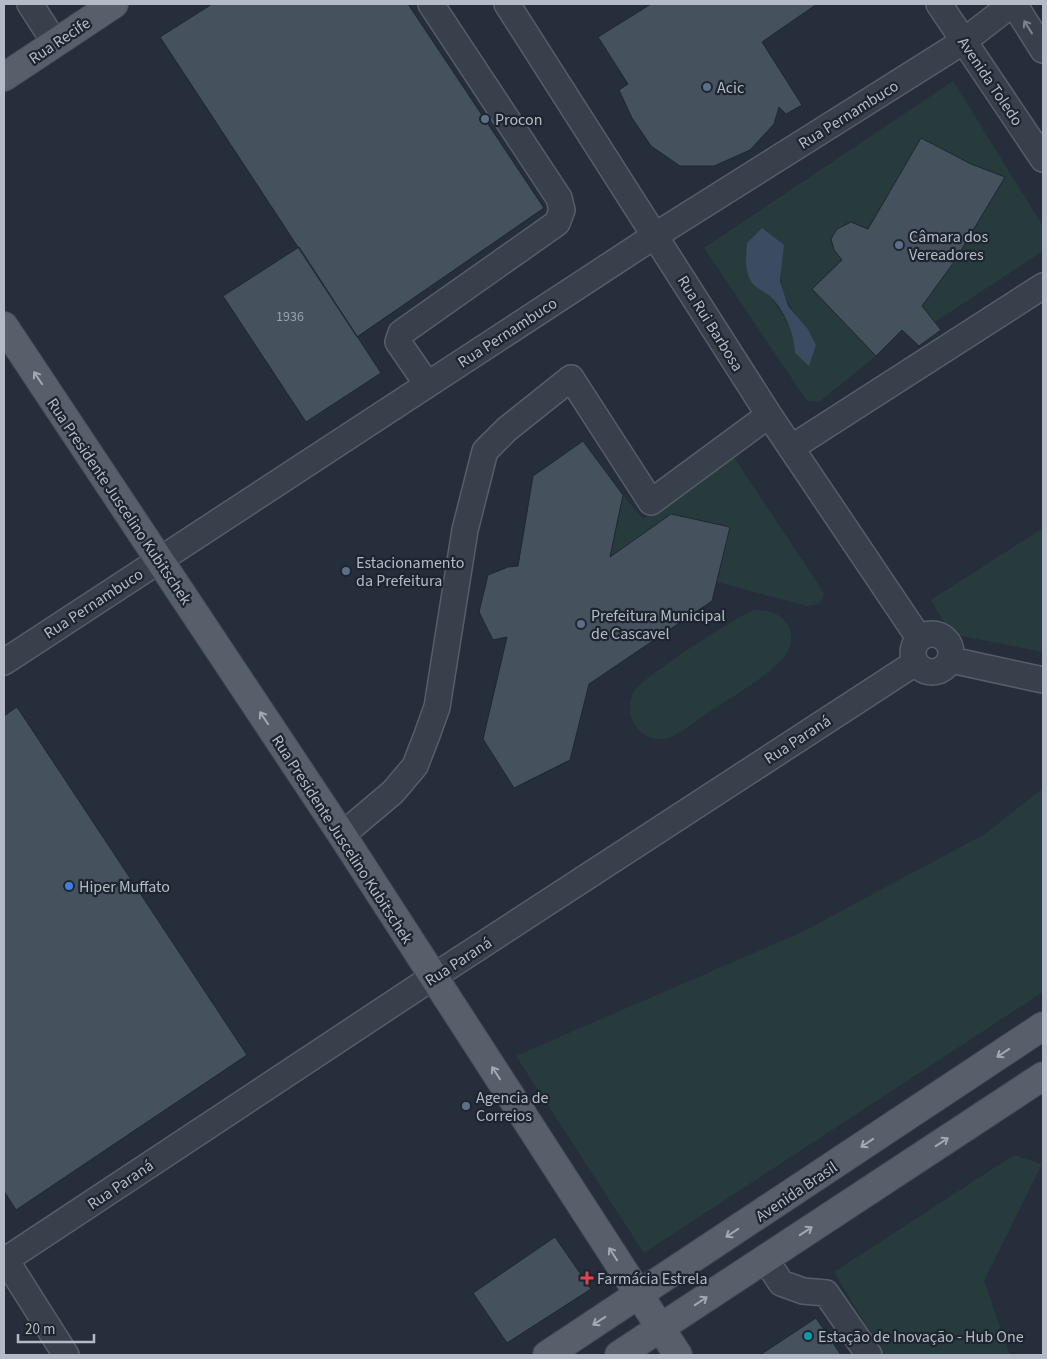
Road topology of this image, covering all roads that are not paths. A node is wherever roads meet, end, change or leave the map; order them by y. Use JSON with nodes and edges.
{"nodes":[{"id":1,"x":30,"y":4,"type":"edge"},
{"id":2,"x":114,"y":4,"type":"edge"},
{"id":3,"x":431,"y":4,"type":"edge"},
{"id":4,"x":507,"y":4,"type":"edge"},
{"id":5,"x":939,"y":4,"type":"edge"},
{"id":6,"x":1013,"y":4,"type":"edge"},
{"id":7,"x":964,"y":42,"type":"junction"},
{"id":8,"x":54,"y":43,"type":"junction"},
{"id":9,"x":1043,"y":50,"type":"edge"},
{"id":10,"x":4,"y":77,"type":"edge"},
{"id":11,"x":1043,"y":159,"type":"edge"},
{"id":12,"x":656,"y":235,"type":"junction"},
{"id":13,"x":1043,"y":286,"type":"edge"},
{"id":14,"x":4,"y":326,"type":"edge"},
{"id":15,"x":427,"y":384,"type":"junction"},
{"id":16,"x":769,"y":415,"type":"junction"},
{"id":17,"x":791,"y":448,"type":"junction"},
{"id":18,"x":159,"y":560,"type":"junction"},
{"id":19,"x":919,"y":638,"type":"junction"},
{"id":20,"x":951,"y":660,"type":"junction"},
{"id":21,"x":4,"y":662,"type":"edge"},
{"id":22,"x":915,"y":663,"type":"junction"},
{"id":23,"x":1043,"y":680,"type":"edge"},
{"id":24,"x":342,"y":836,"type":"junction"},
{"id":25,"x":434,"y":977,"type":"junction"},
{"id":26,"x":1043,"y":1026,"type":"edge"},
{"id":27,"x":1043,"y":1076,"type":"edge"},
{"id":28,"x":766,"y":1258,"type":"junction"},
{"id":29,"x":4,"y":1260,"type":"edge"},
{"id":30,"x":640,"y":1294,"type":"junction"},
{"id":31,"x":660,"y":1328,"type":"junction"},
{"id":32,"x":66,"y":1355,"type":"edge"},
{"id":33,"x":548,"y":1355,"type":"edge"},
{"id":34,"x":619,"y":1355,"type":"edge"},
{"id":35,"x":678,"y":1355,"type":"edge"},
{"id":36,"x":869,"y":1355,"type":"edge"}],
"edges":[{"from":1,"to":8,"type":"street"},
{"from":2,"to":8,"type":"main road","name":"Rua Recife"},
{"from":3,"to":15,"type":"street"},
{"from":4,"to":12,"type":"street","name":"Rua Rui Barbosa"},
{"from":5,"to":7,"type":"street","name":"Avenida Toledo"},
{"from":6,"to":7,"type":"street","name":"Rua Pernambuco"},
{"from":9,"to":6,"type":"street","one_way":true},
{"from":7,"to":11,"type":"street","name":"Avenida Toledo"},
{"from":7,"to":12,"type":"street","name":"Rua Pernambuco"},
{"from":8,"to":10,"type":"main road","name":"Rua Recife"},
{"from":12,"to":15,"type":"street","name":"Rua Pernambuco"},
{"from":12,"to":16,"type":"street","name":"Rua Rui Barbosa"},
{"from":13,"to":17,"type":"street"},
{"from":18,"to":14,"type":"main road","name":"Rua Presidente Juscelino Kubitschek","one_way":true},
{"from":15,"to":18,"type":"street","name":"Rua Pernambuco"},
{"from":16,"to":17,"type":"street","name":"Rua Rui Barbosa"},
{"from":16,"to":24,"type":"street"},
{"from":17,"to":19,"type":"street","name":"Rua Rui Barbosa"},
{"from":18,"to":21,"type":"street","name":"Rua Pernambuco"},
{"from":24,"to":18,"type":"main road","name":"Rua Presidente Juscelino Kubitschek","one_way":true},
{"from":19,"to":20,"type":"street"},
{"from":19,"to":22,"type":"street"},
{"from":20,"to":22,"type":"street"},
{"from":20,"to":23,"type":"street"},
{"from":22,"to":25,"type":"street","name":"Rua Paraná"},
{"from":24,"to":25,"type":"main road","name":"Rua Presidente Juscelino Kubitschek"},
{"from":25,"to":29,"type":"street","name":"Rua Paraná"},
{"from":30,"to":25,"type":"main road","name":"Rua Presidente Juscelino Kubitschek","one_way":true},
{"from":26,"to":30,"type":"main road","name":"Avenida Brasil","one_way":true},
{"from":28,"to":27,"type":"main road","one_way":true},
{"from":31,"to":28,"type":"main road","one_way":true},
{"from":28,"to":36,"type":"street"},
{"from":29,"to":32,"type":"street"},
{"from":30,"to":31,"type":"main road","name":"Rua Presidente Juscelino Kubitschek"},
{"from":30,"to":33,"type":"main road","name":"Avenida Brasil","one_way":true},
{"from":31,"to":34,"type":"main road"},
{"from":31,"to":35,"type":"main road","name":"Rua Presidente Juscelino Kubitschek"}]}
